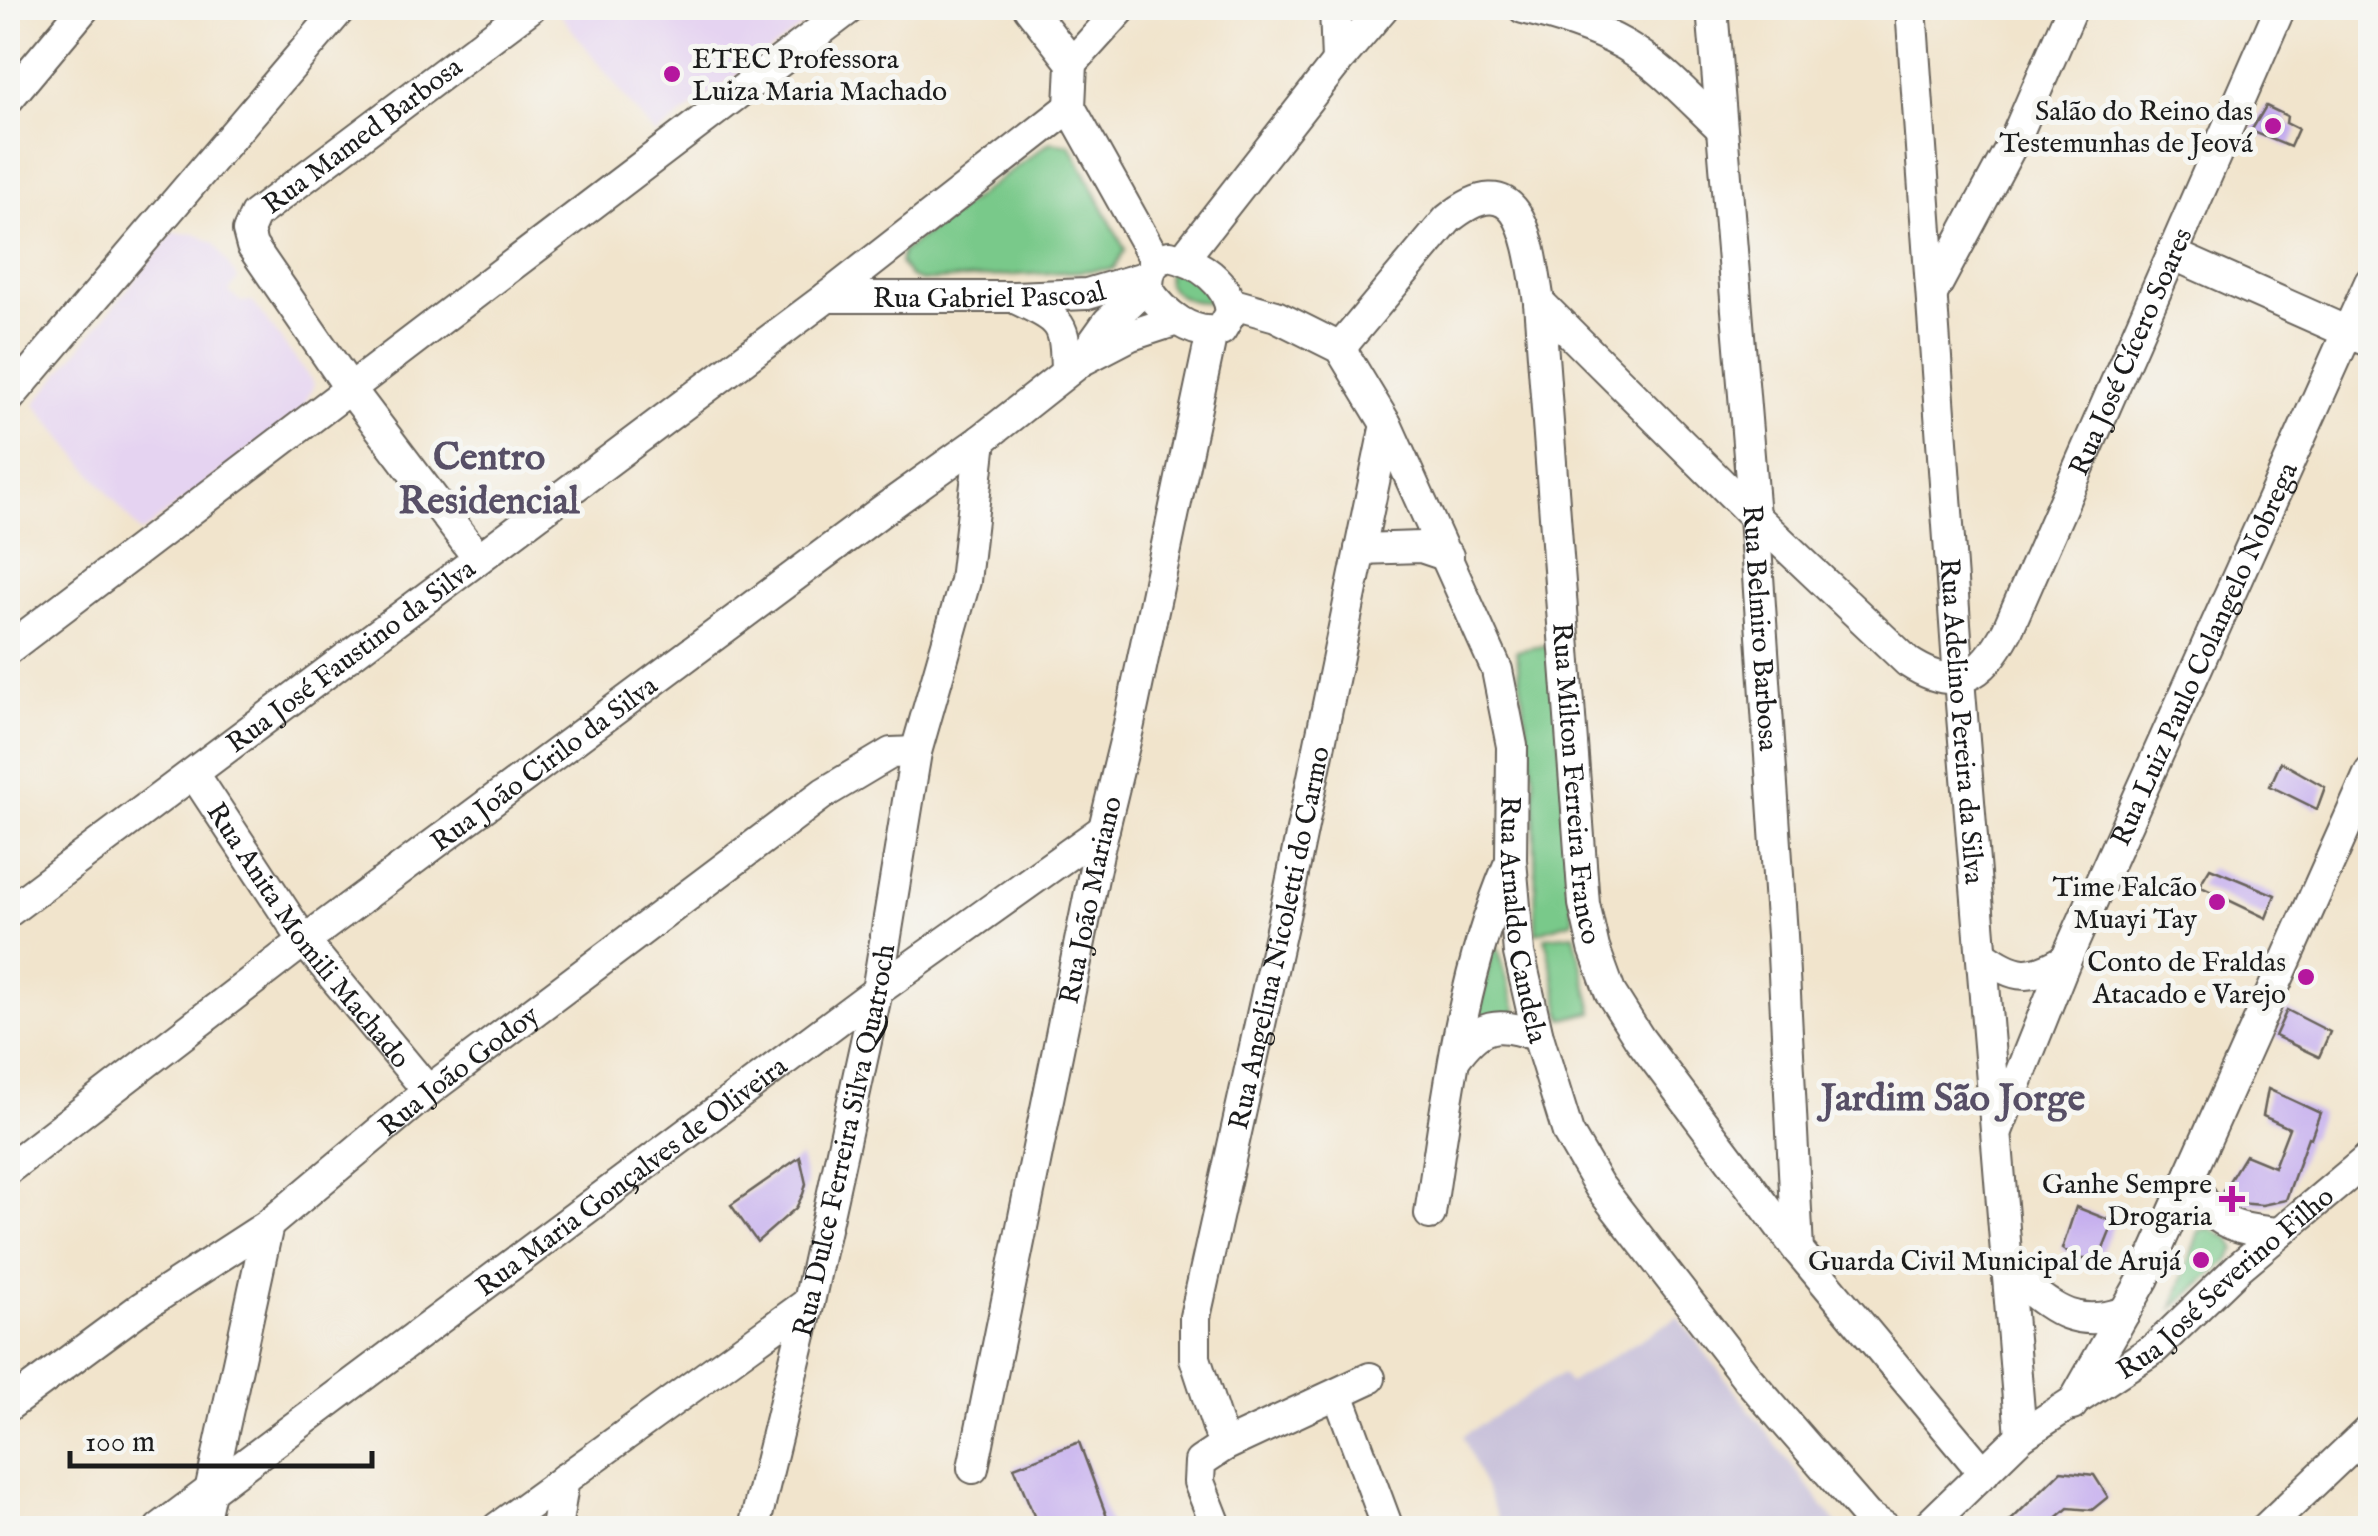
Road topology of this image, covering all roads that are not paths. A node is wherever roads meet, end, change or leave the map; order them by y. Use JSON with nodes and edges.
{"nodes":[{"id":1,"x":84,"y":8,"type":"edge"},
{"id":2,"x":341,"y":8,"type":"edge"},
{"id":3,"x":530,"y":8,"type":"edge"},
{"id":4,"x":850,"y":8,"type":"edge"},
{"id":5,"x":1030,"y":8,"type":"edge"},
{"id":6,"x":1122,"y":8,"type":"edge"},
{"id":7,"x":1335,"y":8,"type":"edge"},
{"id":8,"x":1386,"y":8,"type":"edge"},
{"id":9,"x":1524,"y":8,"type":"edge"},
{"id":10,"x":1712,"y":8,"type":"edge"},
{"id":11,"x":1911,"y":8,"type":"edge"},
{"id":12,"x":2072,"y":8,"type":"edge"},
{"id":13,"x":2280,"y":8,"type":"edge"},
{"id":14,"x":1337,"y":62,"type":"junction"},
{"id":15,"x":1072,"y":63,"type":"junction"},
{"id":16,"x":8,"y":99,"type":"edge"},
{"id":17,"x":1070,"y":107,"type":"junction"},
{"id":18,"x":1720,"y":127,"type":"junction"},
{"id":19,"x":2172,"y":254,"type":"junction"},
{"id":20,"x":1159,"y":270,"type":"junction"},
{"id":21,"x":2370,"y":282,"type":"edge"},
{"id":22,"x":1932,"y":294,"type":"junction"},
{"id":23,"x":827,"y":297,"type":"junction"},
{"id":24,"x":1014,"y":298,"type":"junction"},
{"id":25,"x":1539,"y":302,"type":"junction"},
{"id":26,"x":1230,"y":303,"type":"junction"},
{"id":27,"x":1177,"y":320,"type":"junction"},
{"id":28,"x":1212,"y":332,"type":"junction"},
{"id":29,"x":2360,"y":337,"type":"edge"},
{"id":30,"x":1340,"y":348,"type":"junction"},
{"id":31,"x":1073,"y":366,"type":"junction"},
{"id":32,"x":351,"y":390,"type":"junction"},
{"id":33,"x":8,"y":398,"type":"edge"},
{"id":34,"x":1386,"y":424,"type":"junction"},
{"id":35,"x":982,"y":440,"type":"junction"},
{"id":36,"x":1754,"y":516,"type":"junction"},
{"id":37,"x":1360,"y":549,"type":"junction"},
{"id":38,"x":1448,"y":556,"type":"junction"},
{"id":39,"x":478,"y":558,"type":"junction"},
{"id":40,"x":8,"y":649,"type":"edge"},
{"id":41,"x":1959,"y":679,"type":"junction"},
{"id":42,"x":916,"y":752,"type":"junction"},
{"id":43,"x":2370,"y":772,"type":"edge"},
{"id":44,"x":194,"y":774,"type":"junction"},
{"id":45,"x":1104,"y":829,"type":"junction"},
{"id":46,"x":1512,"y":860,"type":"junction"},
{"id":47,"x":8,"y":912,"type":"edge"},
{"id":48,"x":304,"y":941,"type":"junction"},
{"id":49,"x":1983,"y":955,"type":"junction"},
{"id":50,"x":2066,"y":958,"type":"junction"},
{"id":51,"x":878,"y":990,"type":"junction"},
{"id":52,"x":1538,"y":1036,"type":"junction"},
{"id":53,"x":1453,"y":1062,"type":"junction"},
{"id":54,"x":428,"y":1092,"type":"junction"},
{"id":55,"x":1995,"y":1136,"type":"junction"},
{"id":56,"x":2370,"y":1157,"type":"edge"},
{"id":57,"x":8,"y":1169,"type":"edge"},
{"id":58,"x":2191,"y":1174,"type":"junction"},
{"id":59,"x":1430,"y":1214,"type":"dead end"},
{"id":60,"x":268,"y":1224,"type":"junction"},
{"id":61,"x":2280,"y":1233,"type":"junction"},
{"id":62,"x":1798,"y":1250,"type":"junction"},
{"id":63,"x":2007,"y":1272,"type":"junction"},
{"id":64,"x":809,"y":1302,"type":"junction"},
{"id":65,"x":2125,"y":1312,"type":"junction"},
{"id":66,"x":1370,"y":1378,"type":"dead end"},
{"id":67,"x":1338,"y":1394,"type":"junction"},
{"id":68,"x":2072,"y":1405,"type":"junction"},
{"id":69,"x":8,"y":1406,"type":"edge"},
{"id":70,"x":2370,"y":1429,"type":"edge"},
{"id":71,"x":2021,"y":1436,"type":"junction"},
{"id":72,"x":1224,"y":1446,"type":"junction"},
{"id":73,"x":973,"y":1468,"type":"dead end"},
{"id":74,"x":1984,"y":1473,"type":"junction"},
{"id":75,"x":564,"y":1480,"type":"junction"},
{"id":76,"x":210,"y":1490,"type":"junction"},
{"id":77,"x":160,"y":1528,"type":"edge"},
{"id":78,"x":202,"y":1528,"type":"edge"},
{"id":79,"x":497,"y":1528,"type":"edge"},
{"id":80,"x":556,"y":1528,"type":"edge"},
{"id":81,"x":754,"y":1528,"type":"edge"},
{"id":82,"x":1217,"y":1528,"type":"edge"},
{"id":83,"x":1388,"y":1528,"type":"edge"},
{"id":84,"x":1886,"y":1528,"type":"edge"},
{"id":85,"x":1904,"y":1528,"type":"edge"},
{"id":86,"x":1922,"y":1528,"type":"edge"},
{"id":87,"x":2266,"y":1528,"type":"edge"}],
"edges":[{"from":1,"to":16,"type":"street"},
{"from":2,"to":33,"type":"street"},
{"from":3,"to":32,"type":"street","name":"Rua Mamed Barbosa"},
{"from":4,"to":32,"type":"street"},
{"from":5,"to":15,"type":"street"},
{"from":6,"to":15,"type":"street"},
{"from":7,"to":14,"type":"street"},
{"from":8,"to":14,"type":"street","name":"Rua João Cirilo da Silva"},
{"from":9,"to":18,"type":"street"},
{"from":10,"to":18,"type":"street","name":"Rua Belmiro Barbosa"},
{"from":11,"to":22,"type":"street","name":"Rua Adelino Pereira da Silva"},
{"from":12,"to":22,"type":"street"},
{"from":13,"to":19,"type":"street","name":"Rua José Cícero Soares"},
{"from":14,"to":20,"type":"street","name":"Rua João Cirilo da Silva"},
{"from":15,"to":17,"type":"street"},
{"from":17,"to":20,"type":"street"},
{"from":17,"to":23,"type":"street","name":"Rua José Faustino da Silva"},
{"from":18,"to":36,"type":"street","name":"Rua Belmiro Barbosa"},
{"from":19,"to":29,"type":"street"},
{"from":19,"to":41,"type":"street","name":"Rua José Cícero Soares"},
{"from":20,"to":24,"type":"street","name":"Rua Gabriel Pascoal"},
{"from":20,"to":26,"type":"street"},
{"from":20,"to":27,"type":"street"},
{"from":20,"to":31,"type":"street","name":"Rua João Cirilo da Silva"},
{"from":21,"to":29,"type":"street","name":"Rua Luiz Paulo Colangelo Nobrega"},
{"from":22,"to":41,"type":"street","name":"Rua Adelino Pereira da Silva"},
{"from":23,"to":24,"type":"street","name":"Rua Gabriel Pascoal"},
{"from":23,"to":39,"type":"street","name":"Rua José Faustino da Silva"},
{"from":24,"to":31,"type":"street"},
{"from":25,"to":30,"type":"street","name":"Rua Milton Ferreira Franco"},
{"from":25,"to":36,"type":"street"},
{"from":25,"to":62,"type":"street","name":"Rua Milton Ferreira Franco"},
{"from":26,"to":28,"type":"street","name":"Rua João Mariano"},
{"from":26,"to":30,"type":"street"},
{"from":27,"to":28,"type":"street"},
{"from":27,"to":31,"type":"street","name":"Rua João Cirilo da Silva"},
{"from":28,"to":45,"type":"street","name":"Rua João Mariano"},
{"from":29,"to":50,"type":"street","name":"Rua Luiz Paulo Colangelo Nobrega"},
{"from":30,"to":34,"type":"street","name":"Rua Arnaldo Candela"},
{"from":31,"to":35,"type":"street","name":"Rua João Cirilo da Silva"},
{"from":32,"to":39,"type":"street"},
{"from":32,"to":40,"type":"street"},
{"from":34,"to":37,"type":"street","name":"Rua Angelina Nicoletti do Carmo"},
{"from":34,"to":38,"type":"street","name":"Rua Arnaldo Candela"},
{"from":35,"to":42,"type":"street","name":"Rua Dulce Ferreira Silva Quatroch"},
{"from":35,"to":48,"type":"street","name":"Rua João Cirilo da Silva"},
{"from":36,"to":41,"type":"street"},
{"from":36,"to":62,"type":"street","name":"Rua Belmiro Barbosa"},
{"from":37,"to":38,"type":"street"},
{"from":37,"to":72,"type":"street","name":"Rua Angelina Nicoletti do Carmo"},
{"from":38,"to":46,"type":"street","name":"Rua Arnaldo Candela"},
{"from":39,"to":44,"type":"street","name":"Rua José Faustino da Silva"},
{"from":41,"to":49,"type":"street","name":"Rua Adelino Pereira da Silva"},
{"from":42,"to":51,"type":"street","name":"Rua Dulce Ferreira Silva Quatroch"},
{"from":42,"to":54,"type":"street","name":"Rua João Godoy"},
{"from":43,"to":58,"type":"street"},
{"from":44,"to":47,"type":"street","name":"Rua José Faustino da Silva"},
{"from":44,"to":48,"type":"street","name":"Rua Anita Momili Machado"},
{"from":45,"to":51,"type":"street","name":"Rua Maria Gonçalves de Oliveira"},
{"from":45,"to":73,"type":"street","name":"Rua João Mariano"},
{"from":46,"to":52,"type":"street","name":"Rua Arnaldo Candela"},
{"from":46,"to":53,"type":"street"},
{"from":48,"to":54,"type":"street","name":"Rua Anita Momili Machado"},
{"from":48,"to":57,"type":"street","name":"Rua João Cirilo da Silva"},
{"from":49,"to":50,"type":"street"},
{"from":49,"to":55,"type":"street","name":"Rua Adelino Pereira da Silva"},
{"from":50,"to":55,"type":"street","name":"Rua Luiz Paulo Colangelo Nobrega"},
{"from":51,"to":64,"type":"street","name":"Rua Dulce Ferreira Silva Quatroch"},
{"from":51,"to":76,"type":"street","name":"Rua Maria Gonçalves de Oliveira"},
{"from":52,"to":53,"type":"street"},
{"from":52,"to":84,"type":"street","name":"Rua Arnaldo Candela"},
{"from":53,"to":59,"type":"street"},
{"from":54,"to":60,"type":"street","name":"Rua João Godoy"},
{"from":55,"to":63,"type":"street","name":"Rua Adelino Pereira da Silva"},
{"from":56,"to":61,"type":"street","name":"Rua José Severino Filho"},
{"from":58,"to":61,"type":"street"},
{"from":58,"to":65,"type":"street"},
{"from":60,"to":69,"type":"street","name":"Rua João Godoy"},
{"from":60,"to":76,"type":"street"},
{"from":61,"to":68,"type":"street","name":"Rua José Severino Filho"},
{"from":62,"to":74,"type":"street","name":"Rua Milton Ferreira Franco"},
{"from":63,"to":65,"type":"street"},
{"from":63,"to":71,"type":"street","name":"Rua Adelino Pereira da Silva"},
{"from":64,"to":75,"type":"street"},
{"from":64,"to":81,"type":"street","name":"Rua Dulce Ferreira Silva Quatroch"},
{"from":65,"to":68,"type":"street"},
{"from":66,"to":67,"type":"street"},
{"from":67,"to":72,"type":"street"},
{"from":67,"to":83,"type":"street"},
{"from":68,"to":71,"type":"street","name":"Rua José Severino Filho"},
{"from":70,"to":87,"type":"street"},
{"from":71,"to":74,"type":"street","name":"Rua José Severino Filho"},
{"from":72,"to":82,"type":"street"},
{"from":74,"to":86,"type":"street","name":"Rua José Severino Filho"},
{"from":75,"to":79,"type":"street"},
{"from":75,"to":80,"type":"street"},
{"from":76,"to":77,"type":"street","name":"Rua Maria Gonçalves de Oliveira"},
{"from":76,"to":78,"type":"street"},
{"from":85,"to":86,"type":"street"}]}
